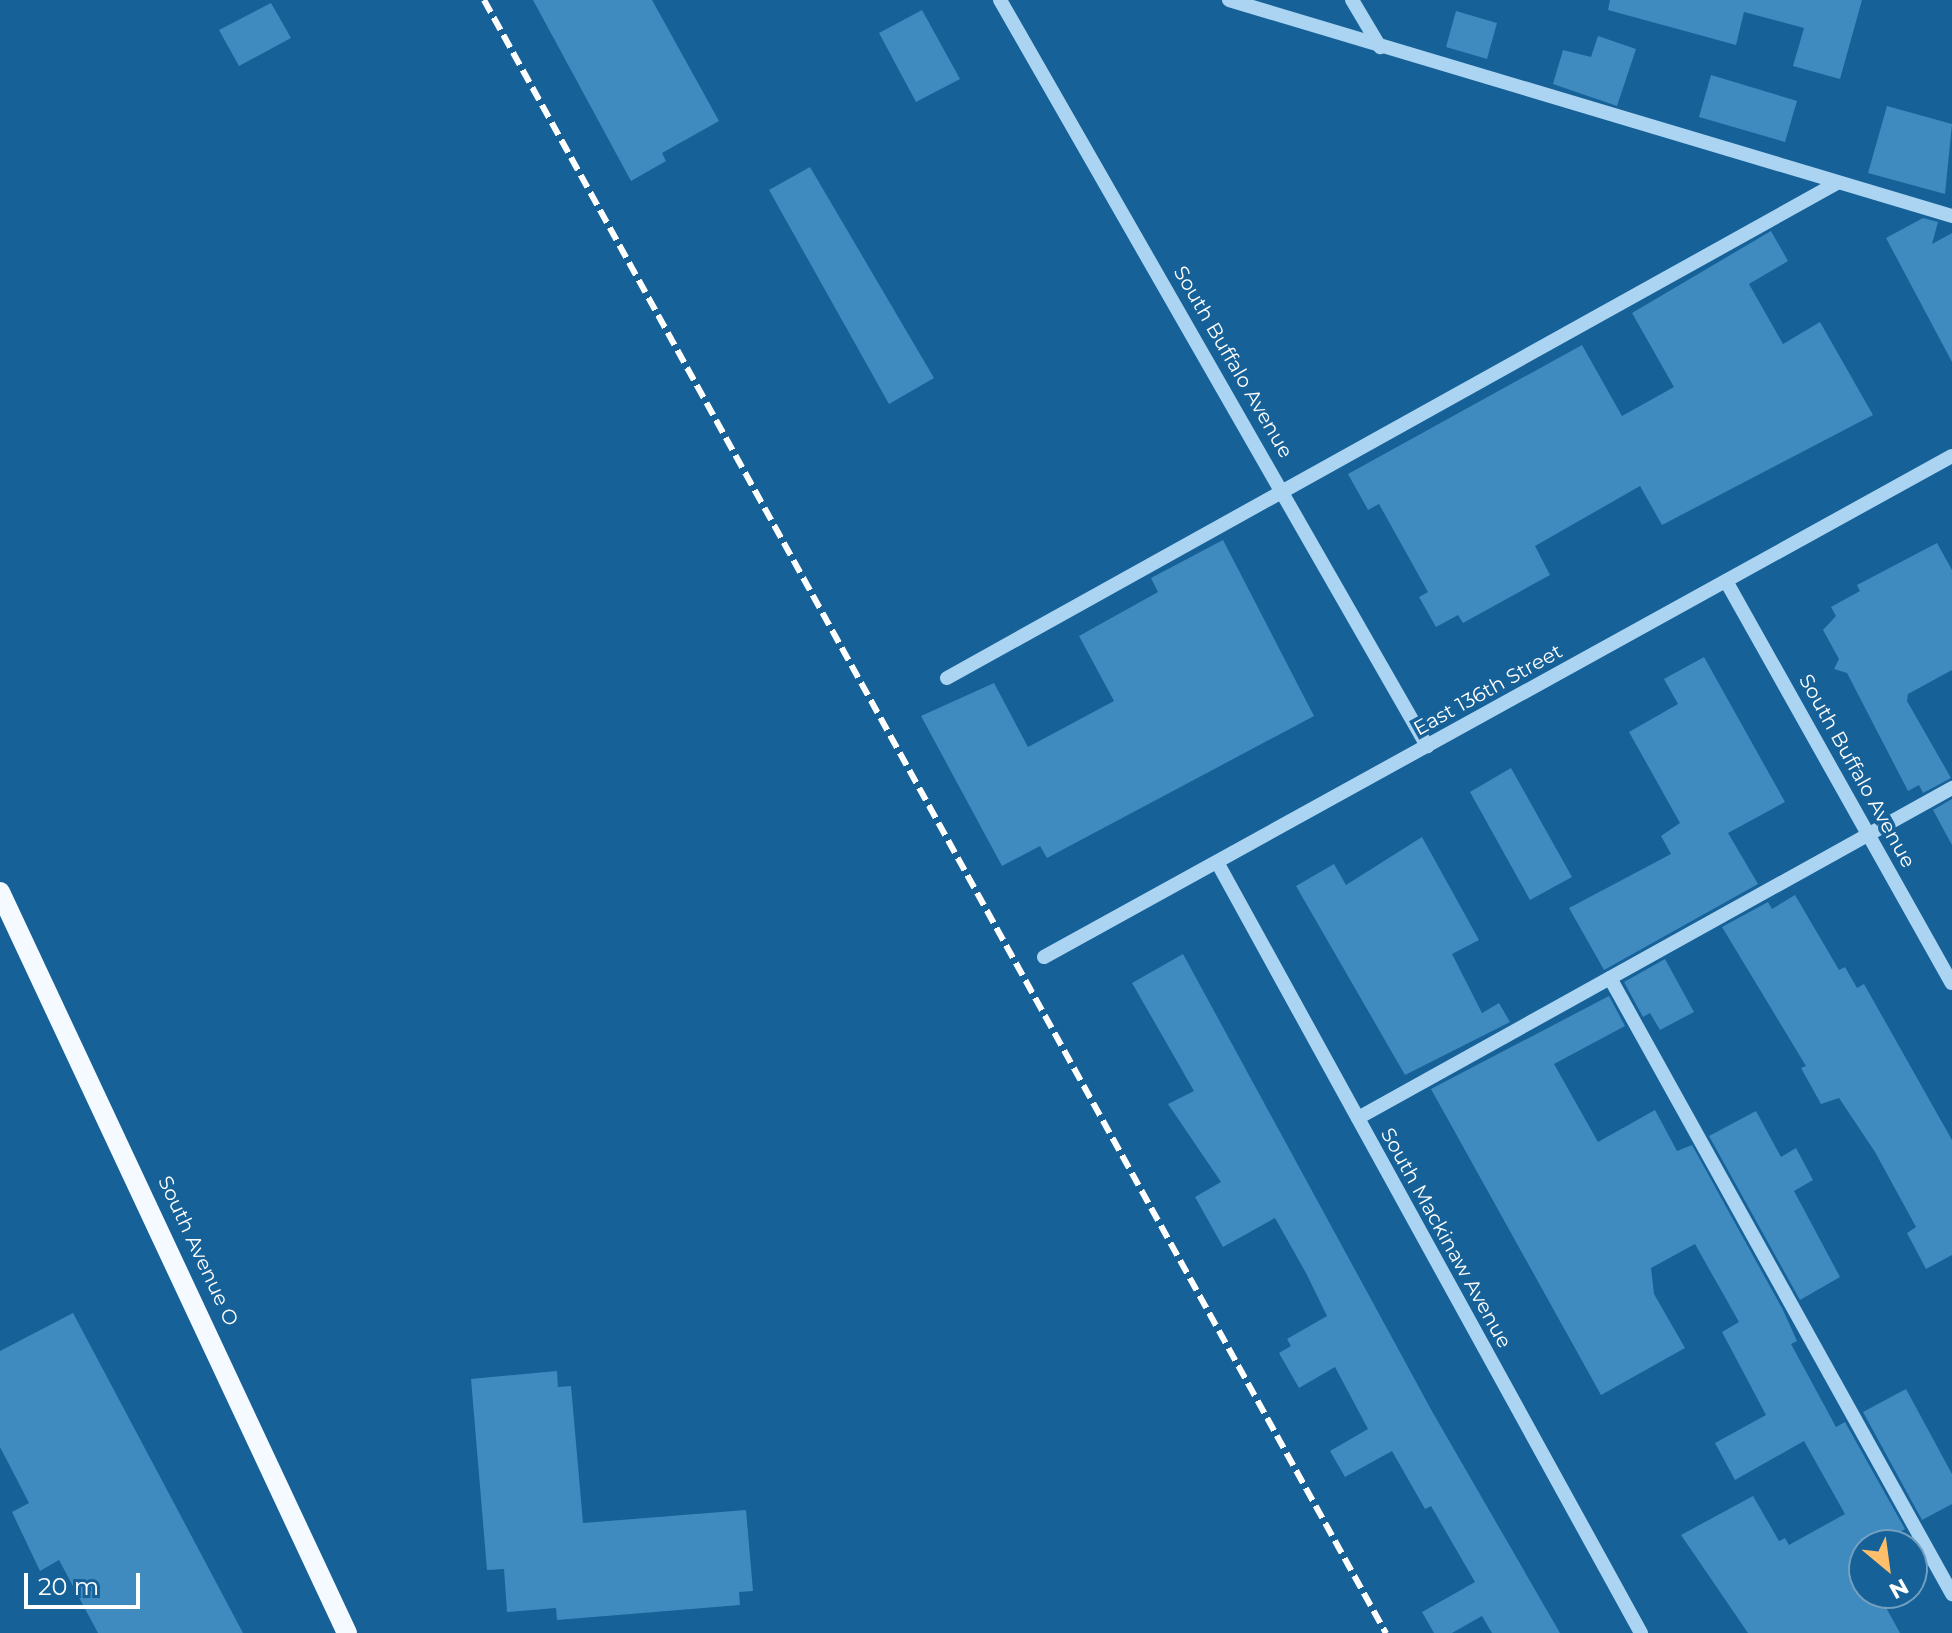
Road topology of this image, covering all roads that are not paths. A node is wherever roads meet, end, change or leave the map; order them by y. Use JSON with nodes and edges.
{"nodes":[{"id":1,"x":1000,"y":0,"type":"edge"},
{"id":2,"x":1229,"y":0,"type":"edge"},
{"id":3,"x":1352,"y":0,"type":"edge"},
{"id":4,"x":1380,"y":47,"type":"junction"},
{"id":5,"x":1837,"y":183,"type":"junction"},
{"id":6,"x":1952,"y":216,"type":"edge"},
{"id":7,"x":1952,"y":456,"type":"edge"},
{"id":8,"x":1285,"y":492,"type":"junction"},
{"id":9,"x":1726,"y":581,"type":"junction"},
{"id":10,"x":947,"y":678,"type":"dead end"},
{"id":11,"x":1427,"y":746,"type":"junction"},
{"id":12,"x":1952,"y":788,"type":"edge"},
{"id":13,"x":1870,"y":834,"type":"junction"},
{"id":14,"x":1217,"y":862,"type":"junction"},
{"id":15,"x":0,"y":892,"type":"edge"},
{"id":16,"x":1044,"y":957,"type":"dead end"},
{"id":17,"x":1610,"y":978,"type":"junction"},
{"id":18,"x":1952,"y":983,"type":"edge"},
{"id":19,"x":1358,"y":1118,"type":"junction"},
{"id":20,"x":1952,"y":1594,"type":"edge"},
{"id":21,"x":347,"y":1633,"type":"edge"},
{"id":22,"x":1641,"y":1633,"type":"edge"}],
"edges":[{"from":1,"to":8,"type":"street","name":"South Buffalo Avenue"},
{"from":2,"to":4,"type":"street"},
{"from":3,"to":4,"type":"street"},
{"from":4,"to":5,"type":"street"},
{"from":5,"to":6,"type":"street"},
{"from":5,"to":8,"type":"street"},
{"from":7,"to":9,"type":"street","name":"East 136th Street"},
{"from":8,"to":10,"type":"street"},
{"from":8,"to":11,"type":"street","name":"South Buffalo Avenue"},
{"from":9,"to":11,"type":"street","name":"East 136th Street"},
{"from":9,"to":13,"type":"street","name":"South Buffalo Avenue"},
{"from":11,"to":14,"type":"street","name":"East 136th Street"},
{"from":12,"to":13,"type":"street"},
{"from":13,"to":17,"type":"street"},
{"from":13,"to":18,"type":"street","name":"South Buffalo Avenue"},
{"from":14,"to":16,"type":"street","name":"East 136th Street"},
{"from":14,"to":19,"type":"street","name":"South Mackinaw Avenue"},
{"from":15,"to":21,"type":"main road","name":"South Avenue O"},
{"from":17,"to":19,"type":"street"},
{"from":17,"to":20,"type":"street"},
{"from":19,"to":22,"type":"street","name":"South Mackinaw Avenue"}]}
